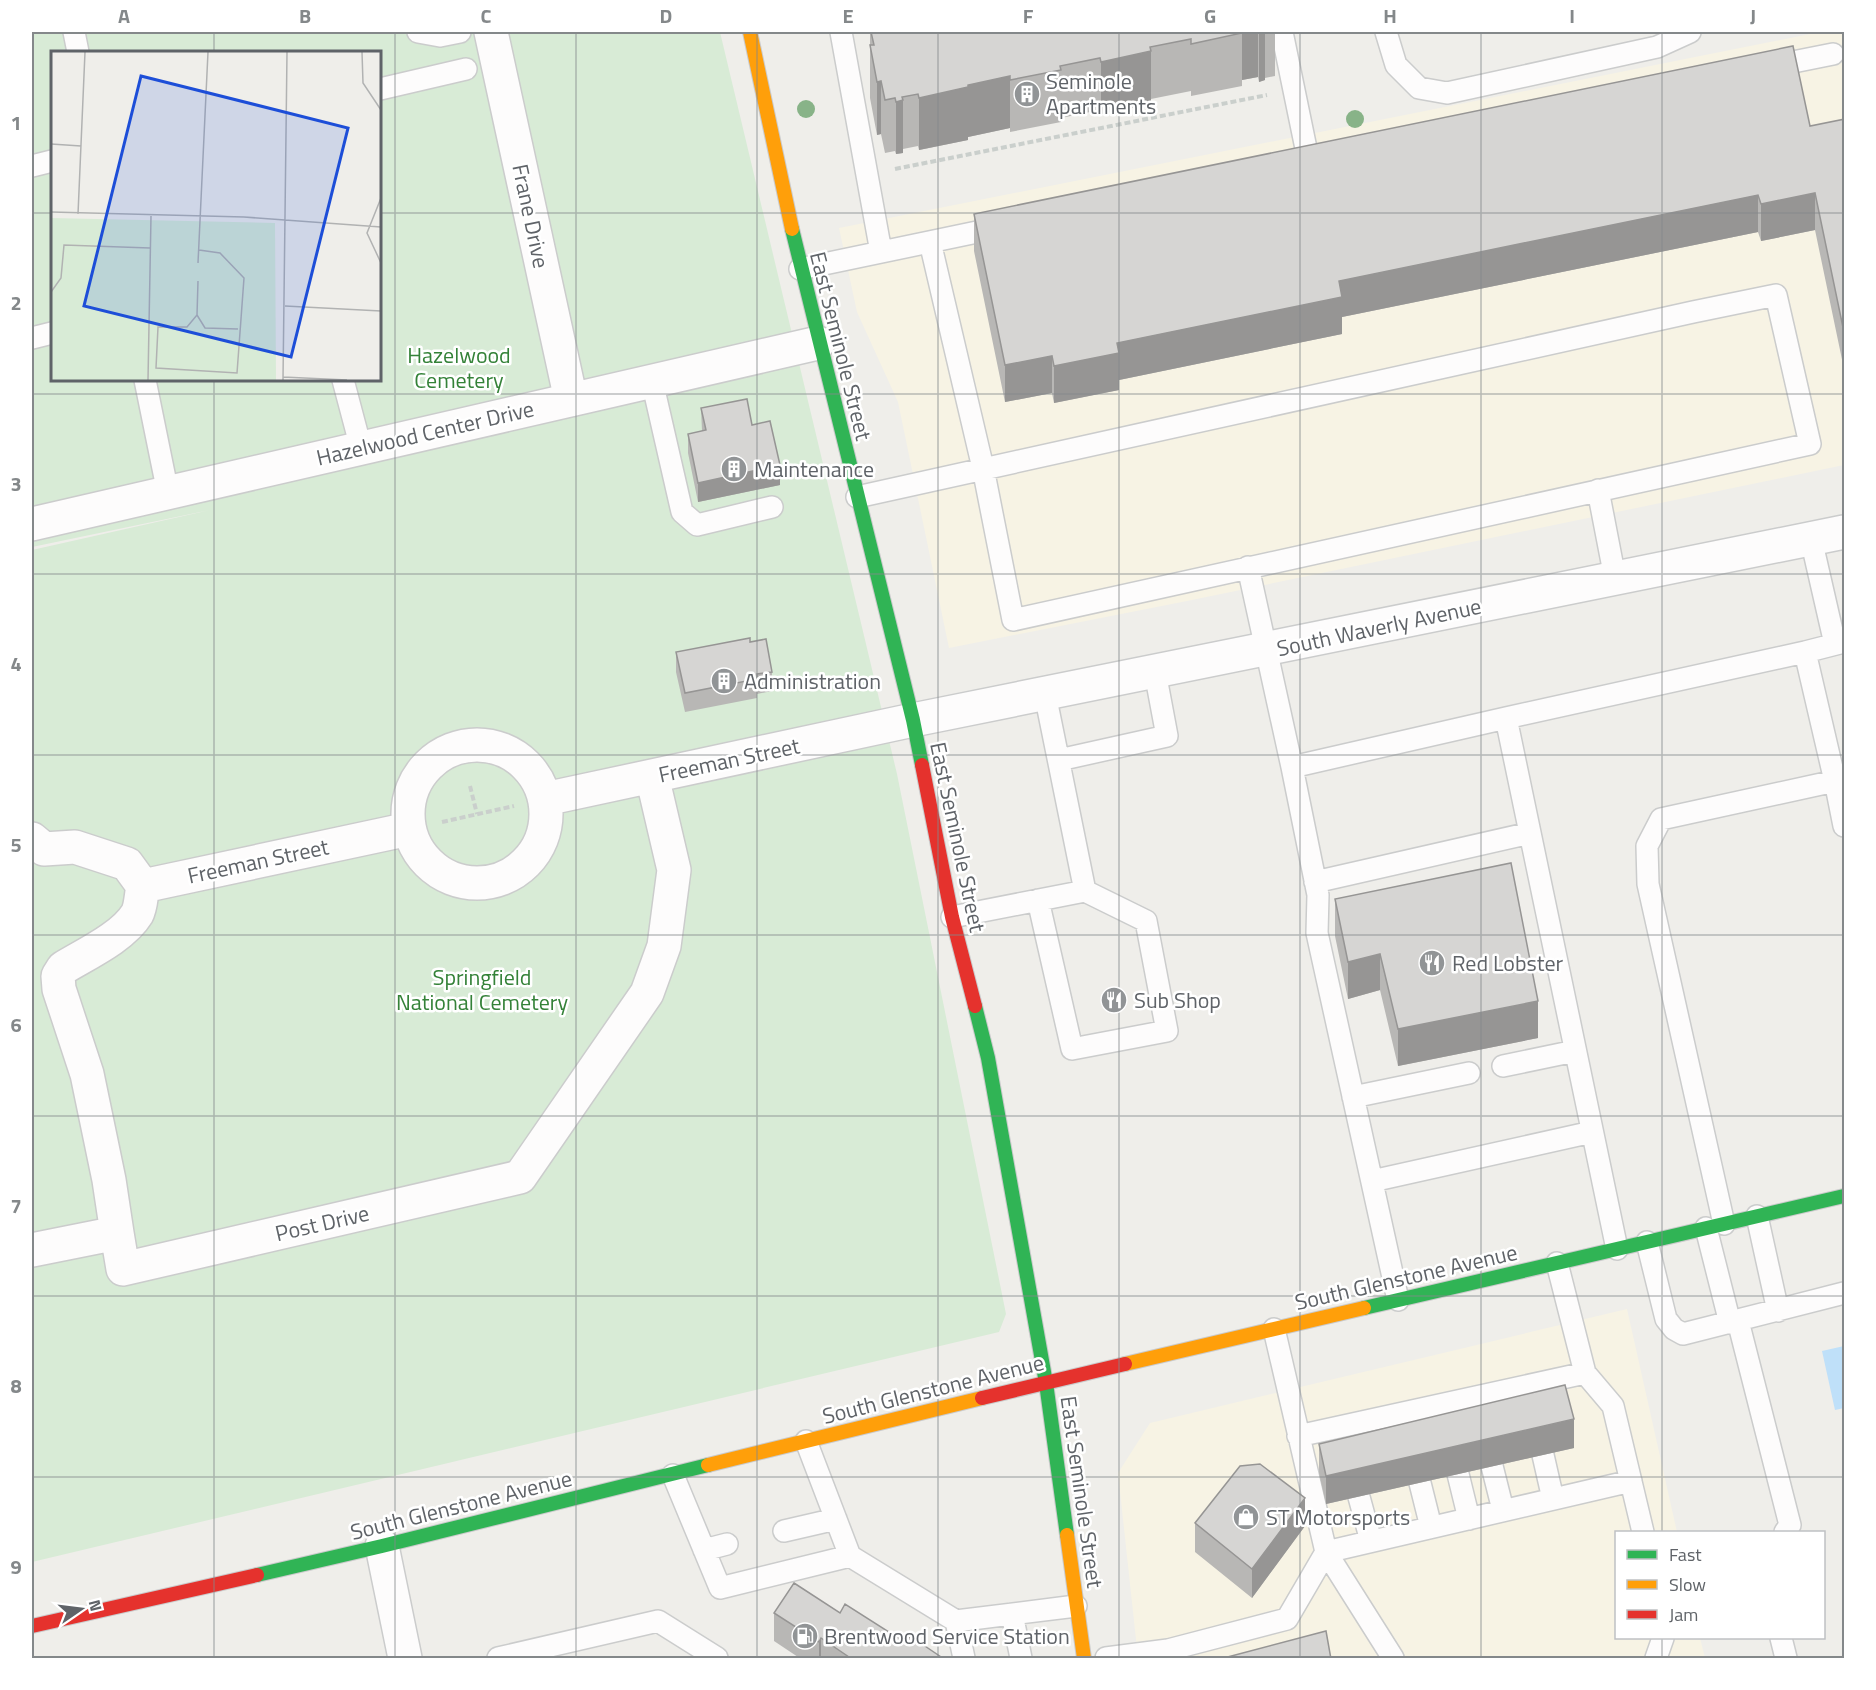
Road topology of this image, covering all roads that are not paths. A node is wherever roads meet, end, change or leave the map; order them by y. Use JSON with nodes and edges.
{"nodes":[{"id":1,"x":74,"y":32,"type":"edge"},
{"id":2,"x":418,"y":32,"type":"edge"},
{"id":3,"x":460,"y":32,"type":"edge"},
{"id":4,"x":490,"y":32,"type":"edge"},
{"id":5,"x":750,"y":32,"type":"edge"},
{"id":6,"x":841,"y":32,"type":"edge"},
{"id":7,"x":1282,"y":32,"type":"edge"},
{"id":8,"x":1386,"y":32,"type":"edge"},
{"id":9,"x":1690,"y":32,"type":"edge"},
{"id":10,"x":78,"y":51,"type":"edge"},
{"id":11,"x":1833,"y":54,"type":"dead end"},
{"id":12,"x":466,"y":69,"type":"dead end"},
{"id":13,"x":1751,"y":71,"type":"edge"},
{"id":14,"x":381,"y":89,"type":"edge"},
{"id":15,"x":1332,"y":158,"type":"edge"},
{"id":16,"x":51,"y":161,"type":"edge"},
{"id":17,"x":1309,"y":163,"type":"junction"},
{"id":18,"x":32,"y":165,"type":"edge"},
{"id":19,"x":1286,"y":168,"type":"edge"},
{"id":20,"x":1022,"y":223,"type":"edge"},
{"id":21,"x":930,"y":242,"type":"junction"},
{"id":22,"x":881,"y":252,"type":"junction"},
{"id":23,"x":800,"y":269,"type":"junction"},
{"id":24,"x":51,"y":333,"type":"edge"},
{"id":25,"x":32,"y":338,"type":"edge"},
{"id":26,"x":818,"y":343,"type":"junction"},
{"id":27,"x":145,"y":381,"type":"edge"},
{"id":28,"x":344,"y":381,"type":"edge"},
{"id":29,"x":652,"y":381,"type":"junction"},
{"id":30,"x":571,"y":400,"type":"junction"},
{"id":31,"x":361,"y":448,"type":"junction"},
{"id":32,"x":983,"y":468,"type":"junction"},
{"id":33,"x":1598,"y":490,"type":"junction"},
{"id":34,"x":168,"y":493,"type":"junction"},
{"id":35,"x":857,"y":497,"type":"junction"},
{"id":36,"x":772,"y":507,"type":"dead end"},
{"id":37,"x":32,"y":524,"type":"edge"},
{"id":38,"x":1845,"y":532,"type":"edge"},
{"id":39,"x":1812,"y":539,"type":"junction"},
{"id":40,"x":1248,"y":567,"type":"junction"},
{"id":41,"x":1615,"y":578,"type":"junction"},
{"id":42,"x":1840,"y":643,"type":"edge"},
{"id":43,"x":1267,"y":650,"type":"junction"},
{"id":44,"x":1805,"y":652,"type":"junction"},
{"id":45,"x":1155,"y":672,"type":"junction"},
{"id":46,"x":1046,"y":694,"type":"junction"},
{"id":47,"x":1506,"y":718,"type":"junction"},
{"id":48,"x":913,"y":720,"type":"junction"},
{"id":49,"x":1059,"y":760,"type":"junction"},
{"id":50,"x":1292,"y":767,"type":"junction"},
{"id":51,"x":652,"y":776,"type":"junction"},
{"id":52,"x":1835,"y":781,"type":"junction"},
{"id":53,"x":545,"y":799,"type":"junction"},
{"id":54,"x":1845,"y":826,"type":"edge"},
{"id":55,"x":409,"y":829,"type":"junction"},
{"id":56,"x":1530,"y":833,"type":"junction"},
{"id":57,"x":32,"y":839,"type":"edge"},
{"id":58,"x":1316,"y":882,"type":"junction"},
{"id":59,"x":143,"y":886,"type":"junction"},
{"id":60,"x":1085,"y":891,"type":"junction"},
{"id":61,"x":1038,"y":900,"type":"junction"},
{"id":62,"x":952,"y":917,"type":"junction"},
{"id":63,"x":1575,"y":1051,"type":"junction"},
{"id":64,"x":1503,"y":1066,"type":"dead end"},
{"id":65,"x":1469,"y":1073,"type":"dead end"},
{"id":66,"x":1353,"y":1097,"type":"junction"},
{"id":67,"x":1592,"y":1132,"type":"junction"},
{"id":68,"x":1372,"y":1181,"type":"junction"},
{"id":69,"x":1845,"y":1196,"type":"edge"},
{"id":70,"x":1757,"y":1216,"type":"junction"},
{"id":71,"x":1715,"y":1226,"type":"junction"},
{"id":72,"x":117,"y":1233,"type":"junction"},
{"id":73,"x":1647,"y":1242,"type":"junction"},
{"id":74,"x":1617,"y":1249,"type":"junction"},
{"id":75,"x":32,"y":1250,"type":"edge"},
{"id":76,"x":1557,"y":1263,"type":"junction"},
{"id":77,"x":1845,"y":1293,"type":"edge"},
{"id":78,"x":1398,"y":1300,"type":"junction"},
{"id":79,"x":1778,"y":1311,"type":"junction"},
{"id":80,"x":1734,"y":1322,"type":"junction"},
{"id":81,"x":1274,"y":1329,"type":"junction"},
{"id":82,"x":1585,"y":1373,"type":"junction"},
{"id":83,"x":1046,"y":1383,"type":"junction"},
{"id":84,"x":1298,"y":1436,"type":"junction"},
{"id":85,"x":806,"y":1441,"type":"junction"},
{"id":86,"x":1543,"y":1455,"type":"dead end"},
{"id":87,"x":1492,"y":1466,"type":"dead end"},
{"id":88,"x":1458,"y":1474,"type":"dead end"},
{"id":89,"x":673,"y":1475,"type":"junction"},
{"id":90,"x":1631,"y":1481,"type":"junction"},
{"id":91,"x":1420,"y":1483,"type":"dead end"},
{"id":92,"x":1359,"y":1497,"type":"dead end"},
{"id":93,"x":1553,"y":1499,"type":"junction"},
{"id":94,"x":1503,"y":1510,"type":"junction"},
{"id":95,"x":836,"y":1519,"type":"junction"},
{"id":96,"x":1469,"y":1519,"type":"junction"},
{"id":97,"x":1431,"y":1527,"type":"junction"},
{"id":98,"x":784,"y":1531,"type":"dead end"},
{"id":99,"x":1643,"y":1531,"type":"edge"},
{"id":100,"x":1786,"y":1531,"type":"edge"},
{"id":101,"x":1371,"y":1542,"type":"junction"},
{"id":102,"x":727,"y":1544,"type":"dead end"},
{"id":103,"x":382,"y":1546,"type":"junction"},
{"id":104,"x":704,"y":1550,"type":"junction"},
{"id":105,"x":1326,"y":1552,"type":"junction"},
{"id":106,"x":850,"y":1557,"type":"junction"},
{"id":107,"x":1076,"y":1606,"type":"junction"},
{"id":108,"x":1012,"y":1614,"type":"junction"},
{"id":109,"x":956,"y":1621,"type":"junction"},
{"id":110,"x":32,"y":1626,"type":"edge"},
{"id":111,"x":1663,"y":1639,"type":"edge"},
{"id":112,"x":1781,"y":1639,"type":"edge"},
{"id":113,"x":1169,"y":1654,"type":"edge"},
{"id":114,"x":506,"y":1658,"type":"edge"},
{"id":115,"x":405,"y":1659,"type":"edge"},
{"id":116,"x":717,"y":1659,"type":"edge"},
{"id":117,"x":964,"y":1659,"type":"edge"},
{"id":118,"x":1021,"y":1659,"type":"edge"},
{"id":119,"x":1084,"y":1659,"type":"edge"},
{"id":120,"x":1106,"y":1659,"type":"edge"},
{"id":121,"x":1393,"y":1659,"type":"edge"},
{"id":122,"x":1656,"y":1659,"type":"edge"},
{"id":123,"x":1786,"y":1659,"type":"edge"}],
"edges":[{"from":1,"to":10,"type":"lane"},
{"from":2,"to":3,"type":"lane"},
{"from":4,"to":30,"type":"street","name":"Frane Drive"},
{"from":5,"to":23,"type":"main road","name":"East Seminole Street"},
{"from":6,"to":22,"type":"lane"},
{"from":7,"to":17,"type":"lane"},
{"from":8,"to":9,"type":"lane"},
{"from":11,"to":13,"type":"lane"},
{"from":12,"to":14,"type":"lane"},
{"from":15,"to":17,"type":"lane"},
{"from":16,"to":18,"type":"lane"},
{"from":17,"to":19,"type":"lane"},
{"from":20,"to":21,"type":"lane"},
{"from":21,"to":22,"type":"lane"},
{"from":21,"to":32,"type":"lane"},
{"from":22,"to":23,"type":"lane"},
{"from":23,"to":26,"type":"main road","name":"East Seminole Street"},
{"from":24,"to":25,"type":"lane"},
{"from":26,"to":29,"type":"street","name":"Hazelwood Center Drive"},
{"from":26,"to":35,"type":"main road","name":"East Seminole Street"},
{"from":27,"to":34,"type":"lane"},
{"from":28,"to":31,"type":"lane"},
{"from":29,"to":30,"type":"street","name":"Hazelwood Center Drive"},
{"from":29,"to":36,"type":"lane"},
{"from":30,"to":31,"type":"street","name":"Hazelwood Center Drive"},
{"from":31,"to":34,"type":"street","name":"Hazelwood Center Drive"},
{"from":32,"to":33,"type":"lane"},
{"from":32,"to":35,"type":"lane"},
{"from":32,"to":40,"type":"lane"},
{"from":33,"to":40,"type":"lane"},
{"from":33,"to":41,"type":"lane"},
{"from":34,"to":37,"type":"street","name":"Hazelwood Center Drive"},
{"from":35,"to":48,"type":"main road","name":"East Seminole Street"},
{"from":38,"to":39,"type":"street","name":"South Waverly Avenue"},
{"from":39,"to":41,"type":"street","name":"South Waverly Avenue"},
{"from":39,"to":42,"type":"lane"},
{"from":40,"to":43,"type":"lane"},
{"from":41,"to":43,"type":"street","name":"South Waverly Avenue"},
{"from":42,"to":44,"type":"lane"},
{"from":43,"to":45,"type":"street","name":"South Waverly Avenue"},
{"from":43,"to":50,"type":"lane"},
{"from":44,"to":47,"type":"lane"},
{"from":44,"to":52,"type":"lane"},
{"from":45,"to":46,"type":"street","name":"South Waverly Avenue"},
{"from":45,"to":49,"type":"lane"},
{"from":46,"to":48,"type":"street","name":"South Waverly Avenue"},
{"from":46,"to":49,"type":"lane"},
{"from":47,"to":50,"type":"lane"},
{"from":47,"to":56,"type":"lane"},
{"from":48,"to":51,"type":"street","name":"Freeman Street"},
{"from":48,"to":62,"type":"main road","name":"East Seminole Street"},
{"from":49,"to":60,"type":"lane"},
{"from":50,"to":58,"type":"lane"},
{"from":51,"to":53,"type":"street","name":"Freeman Street"},
{"from":51,"to":72,"type":"street","name":"Post Drive"},
{"from":52,"to":54,"type":"lane"},
{"from":52,"to":71,"type":"lane"},
{"from":53,"to":55,"type":"street"},
{"from":53,"to":55,"type":"street"},
{"from":55,"to":59,"type":"street","name":"Freeman Street"},
{"from":56,"to":58,"type":"lane"},
{"from":56,"to":63,"type":"lane"},
{"from":57,"to":59,"type":"street"},
{"from":58,"to":66,"type":"lane"},
{"from":59,"to":72,"type":"street"},
{"from":60,"to":61,"type":"lane"},
{"from":60,"to":61,"type":"lane"},
{"from":61,"to":62,"type":"lane"},
{"from":62,"to":83,"type":"main road","name":"East Seminole Street"},
{"from":63,"to":64,"type":"lane"},
{"from":63,"to":67,"type":"lane"},
{"from":65,"to":66,"type":"lane"},
{"from":66,"to":68,"type":"lane"},
{"from":67,"to":68,"type":"lane"},
{"from":67,"to":74,"type":"lane"},
{"from":68,"to":78,"type":"lane"},
{"from":69,"to":70,"type":"main road","name":"South Glenstone Avenue"},
{"from":70,"to":71,"type":"main road","name":"South Glenstone Avenue"},
{"from":70,"to":79,"type":"lane"},
{"from":71,"to":73,"type":"main road","name":"South Glenstone Avenue"},
{"from":71,"to":80,"type":"lane"},
{"from":72,"to":75,"type":"street"},
{"from":73,"to":74,"type":"main road","name":"South Glenstone Avenue"},
{"from":73,"to":80,"type":"lane"},
{"from":74,"to":76,"type":"main road","name":"South Glenstone Avenue"},
{"from":76,"to":78,"type":"main road","name":"South Glenstone Avenue"},
{"from":76,"to":82,"type":"lane"},
{"from":77,"to":79,"type":"lane"},
{"from":78,"to":81,"type":"main road","name":"South Glenstone Avenue"},
{"from":79,"to":80,"type":"lane"},
{"from":80,"to":100,"type":"lane"},
{"from":81,"to":83,"type":"main road","name":"South Glenstone Avenue"},
{"from":81,"to":84,"type":"lane"},
{"from":82,"to":84,"type":"lane"},
{"from":82,"to":90,"type":"lane"},
{"from":83,"to":85,"type":"main road","name":"South Glenstone Avenue"},
{"from":83,"to":107,"type":"main road","name":"East Seminole Street"},
{"from":84,"to":105,"type":"lane"},
{"from":85,"to":89,"type":"main road","name":"South Glenstone Avenue"},
{"from":85,"to":95,"type":"lane"},
{"from":86,"to":93,"type":"lane"},
{"from":87,"to":94,"type":"lane"},
{"from":88,"to":96,"type":"lane"},
{"from":89,"to":103,"type":"main road","name":"South Glenstone Avenue"},
{"from":89,"to":104,"type":"lane"},
{"from":90,"to":93,"type":"lane"},
{"from":90,"to":99,"type":"lane"},
{"from":91,"to":97,"type":"lane"},
{"from":92,"to":101,"type":"lane"},
{"from":93,"to":94,"type":"lane"},
{"from":94,"to":96,"type":"lane"},
{"from":95,"to":98,"type":"lane"},
{"from":95,"to":106,"type":"lane"},
{"from":96,"to":97,"type":"lane"},
{"from":97,"to":101,"type":"lane"},
{"from":101,"to":105,"type":"lane"},
{"from":102,"to":104,"type":"lane"},
{"from":103,"to":110,"type":"main road","name":"South Glenstone Avenue"},
{"from":103,"to":115,"type":"street"},
{"from":104,"to":106,"type":"lane"},
{"from":105,"to":113,"type":"lane"},
{"from":105,"to":121,"type":"lane"},
{"from":106,"to":109,"type":"lane"},
{"from":107,"to":108,"type":"lane"},
{"from":107,"to":119,"type":"main road","name":"East Seminole Street"},
{"from":108,"to":109,"type":"lane"},
{"from":108,"to":118,"type":"lane"},
{"from":109,"to":117,"type":"lane"},
{"from":111,"to":122,"type":"lane"},
{"from":112,"to":123,"type":"lane"},
{"from":113,"to":120,"type":"lane"},
{"from":114,"to":116,"type":"lane"}]}
